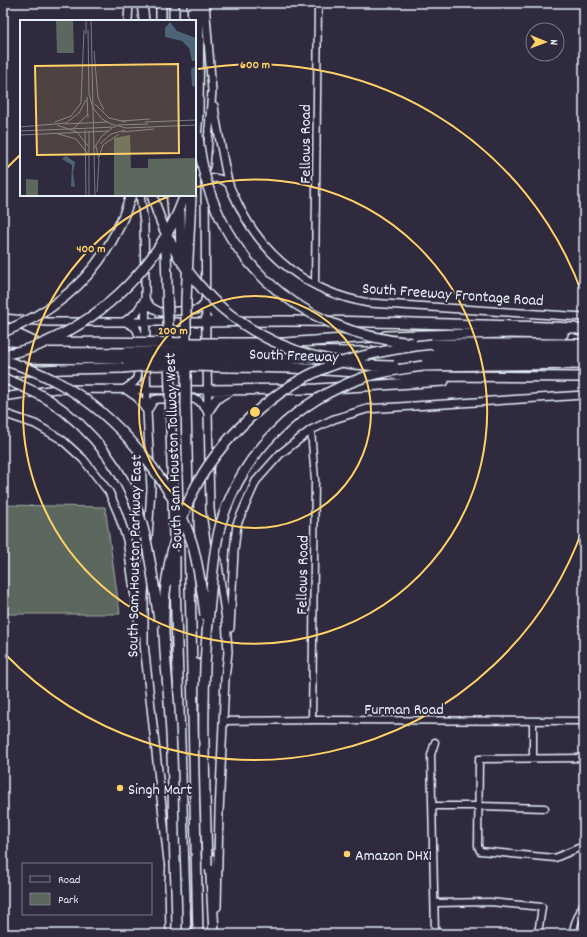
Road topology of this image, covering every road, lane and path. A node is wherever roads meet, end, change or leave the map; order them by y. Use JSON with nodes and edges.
{"nodes":[{"id":1,"x":129,"y":3,"type":"edge"},
{"id":2,"x":142,"y":3,"type":"edge"},
{"id":3,"x":147,"y":3,"type":"edge"},
{"id":4,"x":161,"y":3,"type":"edge"},
{"id":5,"x":174,"y":3,"type":"edge"},
{"id":6,"x":192,"y":3,"type":"edge"},
{"id":7,"x":199,"y":3,"type":"edge"},
{"id":8,"x":205,"y":3,"type":"edge"},
{"id":9,"x":318,"y":3,"type":"edge"},
{"id":10,"x":128,"y":20,"type":"edge"},
{"id":11,"x":145,"y":20,"type":"edge"},
{"id":12,"x":145,"y":20,"type":"edge"},
{"id":13,"x":161,"y":20,"type":"edge"},
{"id":14,"x":174,"y":20,"type":"edge"},
{"id":15,"x":193,"y":20,"type":"edge"},
{"id":16,"x":196,"y":86,"type":"edge"},
{"id":17,"x":212,"y":91,"type":"junction"},
{"id":18,"x":198,"y":136,"type":"junction"},
{"id":19,"x":196,"y":137,"type":"edge"},
{"id":20,"x":196,"y":149,"type":"edge"},
{"id":21,"x":205,"y":181,"type":"junction"},
{"id":22,"x":229,"y":184,"type":"junction"},
{"id":23,"x":131,"y":196,"type":"edge"},
{"id":24,"x":140,"y":196,"type":"edge"},
{"id":25,"x":152,"y":196,"type":"edge"},
{"id":26,"x":161,"y":196,"type":"edge"},
{"id":27,"x":164,"y":196,"type":"edge"},
{"id":28,"x":179,"y":196,"type":"edge"},
{"id":29,"x":185,"y":196,"type":"edge"},
{"id":30,"x":191,"y":196,"type":"edge"},
{"id":31,"x":166,"y":249,"type":"junction"},
{"id":32,"x":315,"y":284,"type":"junction"},
{"id":33,"x":145,"y":299,"type":"junction"},
{"id":34,"x":206,"y":300,"type":"junction"},
{"id":35,"x":584,"y":316,"type":"edge"},
{"id":36,"x":3,"y":318,"type":"edge"},
{"id":37,"x":126,"y":321,"type":"junction"},
{"id":38,"x":228,"y":321,"type":"junction"},
{"id":39,"x":146,"y":322,"type":"junction"},
{"id":40,"x":206,"y":322,"type":"junction"},
{"id":41,"x":3,"y":333,"type":"edge"},
{"id":42,"x":584,"y":333,"type":"edge"},
{"id":43,"x":3,"y":340,"type":"edge"},
{"id":44,"x":34,"y":342,"type":"junction"},
{"id":45,"x":432,"y":344,"type":"junction"},
{"id":46,"x":584,"y":344,"type":"edge"},
{"id":47,"x":3,"y":351,"type":"edge"},
{"id":48,"x":584,"y":351,"type":"edge"},
{"id":49,"x":229,"y":355,"type":"junction"},
{"id":50,"x":3,"y":357,"type":"edge"},
{"id":51,"x":584,"y":358,"type":"edge"},
{"id":52,"x":124,"y":360,"type":"junction"},
{"id":53,"x":584,"y":364,"type":"edge"},
{"id":54,"x":423,"y":366,"type":"junction"},
{"id":55,"x":3,"y":372,"type":"edge"},
{"id":56,"x":527,"y":377,"type":"junction"},
{"id":57,"x":584,"y":377,"type":"edge"},
{"id":58,"x":3,"y":378,"type":"edge"},
{"id":59,"x":125,"y":389,"type":"junction"},
{"id":60,"x":147,"y":389,"type":"junction"},
{"id":61,"x":236,"y":389,"type":"junction"},
{"id":62,"x":207,"y":390,"type":"junction"},
{"id":63,"x":584,"y":395,"type":"edge"},
{"id":64,"x":3,"y":397,"type":"edge"},
{"id":65,"x":186,"y":405,"type":"junction"},
{"id":66,"x":208,"y":411,"type":"junction"},
{"id":67,"x":147,"y":412,"type":"junction"},
{"id":68,"x":3,"y":413,"type":"edge"},
{"id":69,"x":311,"y":430,"type":"junction"},
{"id":70,"x":175,"y":582,"type":"junction"},
{"id":71,"x":191,"y":588,"type":"junction"},
{"id":72,"x":206,"y":636,"type":"junction"},
{"id":73,"x":144,"y":644,"type":"junction"},
{"id":74,"x":228,"y":652,"type":"junction"},
{"id":75,"x":166,"y":669,"type":"junction"},
{"id":76,"x":312,"y":720,"type":"junction"},
{"id":77,"x":533,"y":721,"type":"junction"},
{"id":78,"x":584,"y":721,"type":"edge"},
{"id":79,"x":224,"y":722,"type":"junction"},
{"id":80,"x":435,"y":742,"type":"dead end"},
{"id":81,"x":533,"y":758,"type":"junction"},
{"id":82,"x":584,"y":758,"type":"edge"},
{"id":83,"x":433,"y":806,"type":"junction"},
{"id":84,"x":479,"y":806,"type":"junction"},
{"id":85,"x":545,"y":808,"type":"dead end"},
{"id":86,"x":583,"y":846,"type":"edge"},
{"id":87,"x":170,"y":886,"type":"junction"},
{"id":88,"x":584,"y":902,"type":"edge"},
{"id":89,"x":435,"y":903,"type":"junction"},
{"id":90,"x":170,"y":934,"type":"edge"},
{"id":91,"x":177,"y":934,"type":"edge"},
{"id":92,"x":186,"y":934,"type":"edge"},
{"id":93,"x":198,"y":934,"type":"edge"},
{"id":94,"x":210,"y":934,"type":"edge"},
{"id":95,"x":216,"y":934,"type":"edge"},
{"id":96,"x":435,"y":934,"type":"edge"},
{"id":97,"x":538,"y":934,"type":"edge"},
{"id":98,"x":572,"y":934,"type":"edge"}],
"edges":[{"from":1,"to":10,"type":"main road"},
{"from":2,"to":11,"type":"highway"},
{"from":3,"to":12,"type":"highway"},
{"from":4,"to":13,"type":"highway"},
{"from":5,"to":14,"type":"highway"},
{"from":6,"to":15,"type":"highway"},
{"from":7,"to":19,"type":"highway"},
{"from":8,"to":17,"type":"main road"},
{"from":9,"to":32,"type":"street","name":"Fellows Road"},
{"from":16,"to":18,"type":"highway"},
{"from":17,"to":21,"type":"main road"},
{"from":17,"to":22,"type":"main road","name":"South Freeway Frontage Road"},
{"from":18,"to":20,"type":"highway"},
{"from":18,"to":45,"type":"highway","bridge":true},
{"from":21,"to":22,"type":"main road"},
{"from":21,"to":34,"type":"main road"},
{"from":22,"to":32,"type":"main road","name":"South Freeway Frontage Road"},
{"from":23,"to":41,"type":"highway","bridge":true},
{"from":24,"to":33,"type":"main road","name":"South Sam Houston Parkway East"},
{"from":25,"to":54,"type":"highway","bridge":true},
{"from":26,"to":31,"type":"highway","bridge":true},
{"from":27,"to":31,"type":"highway","name":"South Sam Houston Tollway West","bridge":true},
{"from":28,"to":65,"type":"highway","name":"South Sam Houston Tollway West","bridge":true},
{"from":29,"to":50,"type":"highway","bridge":true},
{"from":30,"to":65,"type":"highway","bridge":true},
{"from":31,"to":70,"type":"highway","name":"South Sam Houston Tollway West","bridge":true},
{"from":32,"to":35,"type":"main road","name":"South Freeway Frontage Road"},
{"from":33,"to":34,"type":"main road"},
{"from":33,"to":37,"type":"main road"},
{"from":33,"to":39,"type":"main road","name":"South Sam Houston Parkway East"},
{"from":34,"to":38,"type":"highway"},
{"from":34,"to":40,"type":"main road"},
{"from":36,"to":37,"type":"main road"},
{"from":37,"to":39,"type":"main road"},
{"from":37,"to":59,"type":"main road"},
{"from":38,"to":40,"type":"highway"},
{"from":38,"to":42,"type":"highway"},
{"from":39,"to":40,"type":"main road"},
{"from":39,"to":60,"type":"main road","name":"South Sam Houston Parkway East"},
{"from":40,"to":62,"type":"main road"},
{"from":41,"to":44,"type":"highway"},
{"from":42,"to":49,"type":"highway","name":"South Freeway"},
{"from":43,"to":44,"type":"highway","name":"South Freeway"},
{"from":44,"to":49,"type":"highway","name":"South Freeway","bridge":true},
{"from":45,"to":46,"type":"highway"},
{"from":45,"to":75,"type":"highway","bridge":true},
{"from":47,"to":52,"type":"highway"},
{"from":48,"to":49,"type":"highway"},
{"from":49,"to":51,"type":"highway"},
{"from":49,"to":52,"type":"highway","bridge":true},
{"from":49,"to":52,"type":"highway","name":"South Freeway","bridge":true},
{"from":49,"to":56,"type":"highway","name":"South Freeway"},
{"from":50,"to":52,"type":"highway"},
{"from":50,"to":72,"type":"highway","bridge":true},
{"from":52,"to":55,"type":"highway","name":"South Freeway"},
{"from":53,"to":54,"type":"highway"},
{"from":54,"to":72,"type":"highway","bridge":true},
{"from":56,"to":57,"type":"highway","name":"South Freeway"},
{"from":56,"to":61,"type":"highway"},
{"from":58,"to":75,"type":"highway","bridge":true},
{"from":59,"to":60,"type":"main road"},
{"from":59,"to":64,"type":"main road"},
{"from":59,"to":67,"type":"main road"},
{"from":60,"to":62,"type":"main road"},
{"from":60,"to":67,"type":"main road","name":"South Sam Houston Parkway East"},
{"from":61,"to":62,"type":"highway"},
{"from":61,"to":66,"type":"highway"},
{"from":62,"to":66,"type":"main road"},
{"from":63,"to":69,"type":"main road"},
{"from":65,"to":71,"type":"highway","name":"South Sam Houston Tollway West","bridge":true},
{"from":66,"to":67,"type":"main road"},
{"from":66,"to":74,"type":"main road"},
{"from":67,"to":73,"type":"main road","name":"South Sam Houston Parkway East"},
{"from":68,"to":73,"type":"main road"},
{"from":69,"to":74,"type":"main road"},
{"from":69,"to":76,"type":"street","name":"Fellows Road"},
{"from":70,"to":87,"type":"highway"},
{"from":70,"to":92,"type":"highway"},
{"from":71,"to":93,"type":"highway"},
{"from":71,"to":95,"type":"highway"},
{"from":72,"to":94,"type":"highway","bridge":true},
{"from":73,"to":87,"type":"main road","name":"South Sam Houston Parkway East"},
{"from":74,"to":79,"type":"main road"},
{"from":75,"to":91,"type":"highway","bridge":true},
{"from":76,"to":77,"type":"street","name":"Furman Road"},
{"from":76,"to":79,"type":"street","name":"Furman Road"},
{"from":77,"to":78,"type":"street","name":"Furman Road"},
{"from":77,"to":81,"type":"street"},
{"from":79,"to":95,"type":"main road"},
{"from":80,"to":83,"type":"street"},
{"from":81,"to":82,"type":"street"},
{"from":81,"to":84,"type":"street"},
{"from":83,"to":84,"type":"street"},
{"from":83,"to":89,"type":"street"},
{"from":84,"to":85,"type":"street"},
{"from":84,"to":86,"type":"street"},
{"from":87,"to":90,"type":"main road","name":"South Sam Houston Parkway East"},
{"from":88,"to":98,"type":"street"},
{"from":89,"to":96,"type":"street"},
{"from":89,"to":97,"type":"street"}]}
